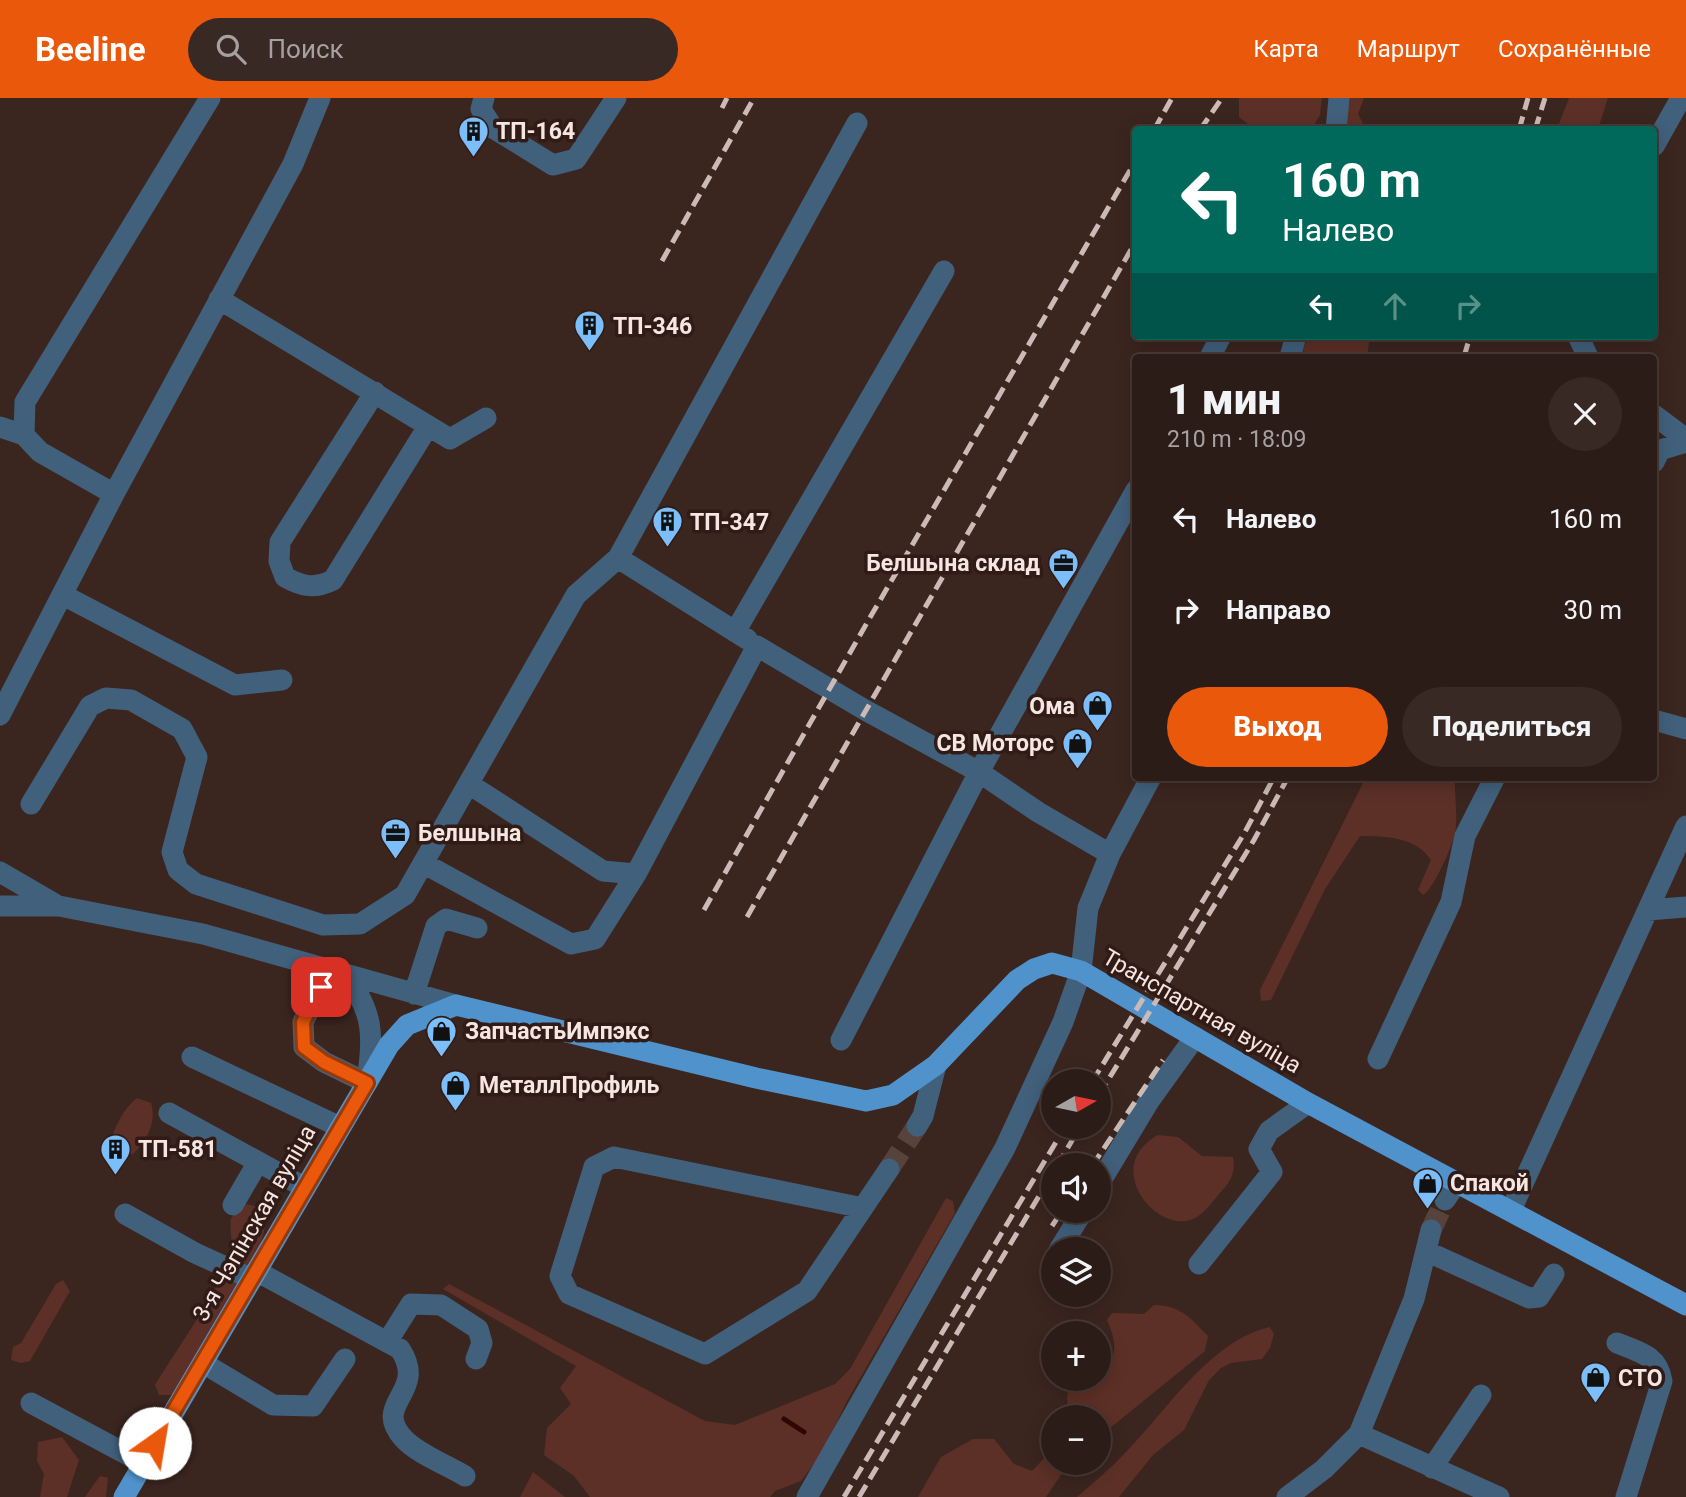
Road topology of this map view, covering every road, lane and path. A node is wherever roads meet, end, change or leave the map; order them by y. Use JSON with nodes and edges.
{"nodes":[{"id":1,"x":210,"y":98,"type":"edge"},
{"id":2,"x":320,"y":98,"type":"edge"},
{"id":3,"x":484,"y":98,"type":"edge"},
{"id":4,"x":616,"y":98,"type":"edge"},
{"id":5,"x":1339,"y":98,"type":"edge"},
{"id":6,"x":1681,"y":98,"type":"edge"},
{"id":7,"x":857,"y":123,"type":"dead end"},
{"id":8,"x":1336,"y":126,"type":"edge"},
{"id":9,"x":1657,"y":141,"type":"edge"},
{"id":10,"x":944,"y":271,"type":"dead end"},
{"id":11,"x":219,"y":299,"type":"junction"},
{"id":12,"x":375,"y":392,"type":"junction"},
{"id":13,"x":1657,"y":417,"type":"edge"},
{"id":14,"x":486,"y":418,"type":"dead end"},
{"id":15,"x":0,"y":428,"type":"edge"},
{"id":16,"x":427,"y":428,"type":"junction"},
{"id":17,"x":24,"y":435,"type":"junction"},
{"id":18,"x":1686,"y":441,"type":"edge"},
{"id":19,"x":1657,"y":456,"type":"edge"},
{"id":20,"x":114,"y":494,"type":"junction"},
{"id":21,"x":1132,"y":497,"type":"edge"},
{"id":22,"x":618,"y":558,"type":"junction"},
{"id":23,"x":63,"y":596,"type":"junction"},
{"id":24,"x":735,"y":632,"type":"junction"},
{"id":25,"x":757,"y":646,"type":"junction"},
{"id":26,"x":282,"y":680,"type":"dead end"},
{"id":27,"x":0,"y":715,"type":"edge"},
{"id":28,"x":1657,"y":721,"type":"edge"},
{"id":29,"x":1686,"y":729,"type":"edge"},
{"id":30,"x":979,"y":772,"type":"junction"},
{"id":31,"x":1149,"y":781,"type":"edge"},
{"id":32,"x":1492,"y":781,"type":"edge"},
{"id":33,"x":469,"y":783,"type":"junction"},
{"id":34,"x":31,"y":804,"type":"dead end"},
{"id":35,"x":1686,"y":826,"type":"edge"},
{"id":36,"x":1110,"y":854,"type":"junction"},
{"id":37,"x":423,"y":863,"type":"junction"},
{"id":38,"x":0,"y":872,"type":"edge"},
{"id":39,"x":636,"y":874,"type":"junction"},
{"id":40,"x":0,"y":905,"type":"edge"},
{"id":41,"x":60,"y":906,"type":"junction"},
{"id":42,"x":1686,"y":907,"type":"edge"},
{"id":43,"x":1648,"y":910,"type":"junction"},
{"id":44,"x":477,"y":928,"type":"dead end"},
{"id":45,"x":1081,"y":971,"type":"junction"},
{"id":46,"x":337,"y":972,"type":"junction"},
{"id":47,"x":414,"y":994,"type":"junction"},
{"id":48,"x":456,"y":1005,"type":"junction"},
{"id":49,"x":1195,"y":1037,"type":"junction"},
{"id":50,"x":841,"y":1040,"type":"dead end"},
{"id":51,"x":192,"y":1057,"type":"dead end"},
{"id":52,"x":1378,"y":1059,"type":"dead end"},
{"id":53,"x":936,"y":1065,"type":"junction"},
{"id":54,"x":367,"y":1083,"type":"junction"},
{"id":55,"x":1308,"y":1103,"type":"junction"},
{"id":56,"x":169,"y":1114,"type":"dead end"},
{"id":57,"x":917,"y":1126,"type":"tunnel mouth"},
{"id":58,"x":340,"y":1127,"type":"junction"},
{"id":59,"x":258,"y":1162,"type":"junction"},
{"id":60,"x":1111,"y":1164,"type":"edge"},
{"id":61,"x":889,"y":1169,"type":"tunnel mouth"},
{"id":62,"x":1457,"y":1182,"type":"junction"},
{"id":63,"x":304,"y":1187,"type":"junction"},
{"id":64,"x":1445,"y":1200,"type":"tunnel mouth"},
{"id":65,"x":233,"y":1205,"type":"dead end"},
{"id":66,"x":863,"y":1208,"type":"junction"},
{"id":67,"x":1511,"y":1210,"type":"junction"},
{"id":68,"x":125,"y":1214,"type":"dead end"},
{"id":69,"x":1431,"y":1230,"type":"tunnel mouth"},
{"id":70,"x":1426,"y":1251,"type":"junction"},
{"id":71,"x":1199,"y":1264,"type":"dead end"},
{"id":72,"x":254,"y":1275,"type":"junction"},
{"id":73,"x":1554,"y":1275,"type":"dead end"},
{"id":74,"x":1686,"y":1305,"type":"edge"},
{"id":75,"x":387,"y":1342,"type":"junction"},
{"id":76,"x":1617,"y":1343,"type":"dead end"},
{"id":77,"x":345,"y":1359,"type":"dead end"},
{"id":78,"x":476,"y":1359,"type":"dead end"},
{"id":79,"x":204,"y":1363,"type":"junction"},
{"id":80,"x":1481,"y":1395,"type":"dead end"},
{"id":81,"x":31,"y":1403,"type":"dead end"},
{"id":82,"x":1359,"y":1434,"type":"junction"},
{"id":83,"x":143,"y":1463,"type":"junction"},
{"id":84,"x":1432,"y":1468,"type":"junction"},
{"id":85,"x":465,"y":1476,"type":"dead end"},
{"id":86,"x":124,"y":1497,"type":"edge"},
{"id":87,"x":807,"y":1497,"type":"edge"},
{"id":88,"x":1287,"y":1497,"type":"edge"},
{"id":89,"x":1499,"y":1497,"type":"edge"},
{"id":90,"x":1626,"y":1497,"type":"edge"}],
"edges":[{"from":1,"to":17,"type":"street"},
{"from":2,"to":11,"type":"street"},
{"from":3,"to":4,"type":"street"},
{"from":5,"to":8,"type":"street"},
{"from":6,"to":9,"type":"street"},
{"from":7,"to":22,"type":"street"},
{"from":10,"to":24,"type":"street"},
{"from":11,"to":12,"type":"street"},
{"from":11,"to":20,"type":"street"},
{"from":12,"to":16,"type":"street"},
{"from":12,"to":16,"type":"street"},
{"from":13,"to":18,"type":"street"},
{"from":14,"to":16,"type":"street"},
{"from":15,"to":17,"type":"street"},
{"from":17,"to":20,"type":"street"},
{"from":18,"to":19,"type":"street"},
{"from":20,"to":23,"type":"street"},
{"from":21,"to":30,"type":"street"},
{"from":22,"to":24,"type":"street"},
{"from":22,"to":33,"type":"street"},
{"from":23,"to":26,"type":"street"},
{"from":23,"to":27,"type":"street"},
{"from":24,"to":25,"type":"street"},
{"from":25,"to":30,"type":"street"},
{"from":25,"to":39,"type":"street"},
{"from":28,"to":29,"type":"street"},
{"from":30,"to":36,"type":"street"},
{"from":30,"to":50,"type":"street"},
{"from":31,"to":36,"type":"street"},
{"from":32,"to":52,"type":"street"},
{"from":33,"to":37,"type":"street"},
{"from":33,"to":39,"type":"street"},
{"from":34,"to":37,"type":"street"},
{"from":35,"to":43,"type":"street"},
{"from":36,"to":45,"type":"street"},
{"from":37,"to":39,"type":"street"},
{"from":38,"to":41,"type":"street"},
{"from":40,"to":41,"type":"street","name":"Транспартная вуліца"},
{"from":41,"to":46,"type":"street","name":"Транспартная вуліца"},
{"from":42,"to":43,"type":"street"},
{"from":43,"to":67,"type":"street"},
{"from":44,"to":47,"type":"street"},
{"from":45,"to":49,"type":"main road","name":"Транспартная вуліца"},
{"from":45,"to":53,"type":"main road","name":"Транспартная вуліца"},
{"from":45,"to":87,"type":"street"},
{"from":46,"to":47,"type":"street","name":"Транспартная вуліца"},
{"from":46,"to":54,"type":"street"},
{"from":46,"to":54,"type":"street"},
{"from":47,"to":48,"type":"street","name":"Транспартная вуліца"},
{"from":48,"to":53,"type":"main road","name":"Транспартная вуліца"},
{"from":48,"to":54,"type":"main road","name":"3-я Чэпінская вуліца"},
{"from":49,"to":55,"type":"main road","name":"Транспартная вуліца"},
{"from":49,"to":60,"type":"street"},
{"from":51,"to":58,"type":"street"},
{"from":53,"to":57,"type":"street"},
{"from":54,"to":58,"type":"main road","name":"3-я Чэпінская вуліца"},
{"from":55,"to":62,"type":"main road","name":"Транспартная вуліца"},
{"from":55,"to":71,"type":"street"},
{"from":56,"to":59,"type":"street"},
{"from":58,"to":63,"type":"main road","name":"3-я Чэпінская вуліца"},
{"from":59,"to":63,"type":"street"},
{"from":59,"to":65,"type":"street"},
{"from":61,"to":66,"type":"street"},
{"from":62,"to":64,"type":"street"},
{"from":62,"to":67,"type":"main road","name":"Транспартная вуліца"},
{"from":63,"to":72,"type":"main road","name":"3-я Чэпінская вуліца"},
{"from":66,"to":66,"type":"street"},
{"from":67,"to":74,"type":"main road","name":"Транспартная вуліца"},
{"from":68,"to":72,"type":"street"},
{"from":69,"to":70,"type":"street"},
{"from":70,"to":73,"type":"street"},
{"from":70,"to":82,"type":"street"},
{"from":72,"to":75,"type":"street"},
{"from":72,"to":79,"type":"main road","name":"3-я Чэпінская вуліца"},
{"from":75,"to":78,"type":"street"},
{"from":75,"to":85,"type":"street"},
{"from":76,"to":90,"type":"street"},
{"from":77,"to":79,"type":"street"},
{"from":79,"to":83,"type":"main road","name":"3-я Чэпінская вуліца"},
{"from":80,"to":84,"type":"street"},
{"from":81,"to":83,"type":"street"},
{"from":82,"to":84,"type":"street"},
{"from":82,"to":88,"type":"street"},
{"from":83,"to":86,"type":"main road","name":"3-я Чэпінская вуліца"},
{"from":84,"to":89,"type":"street"}]}
